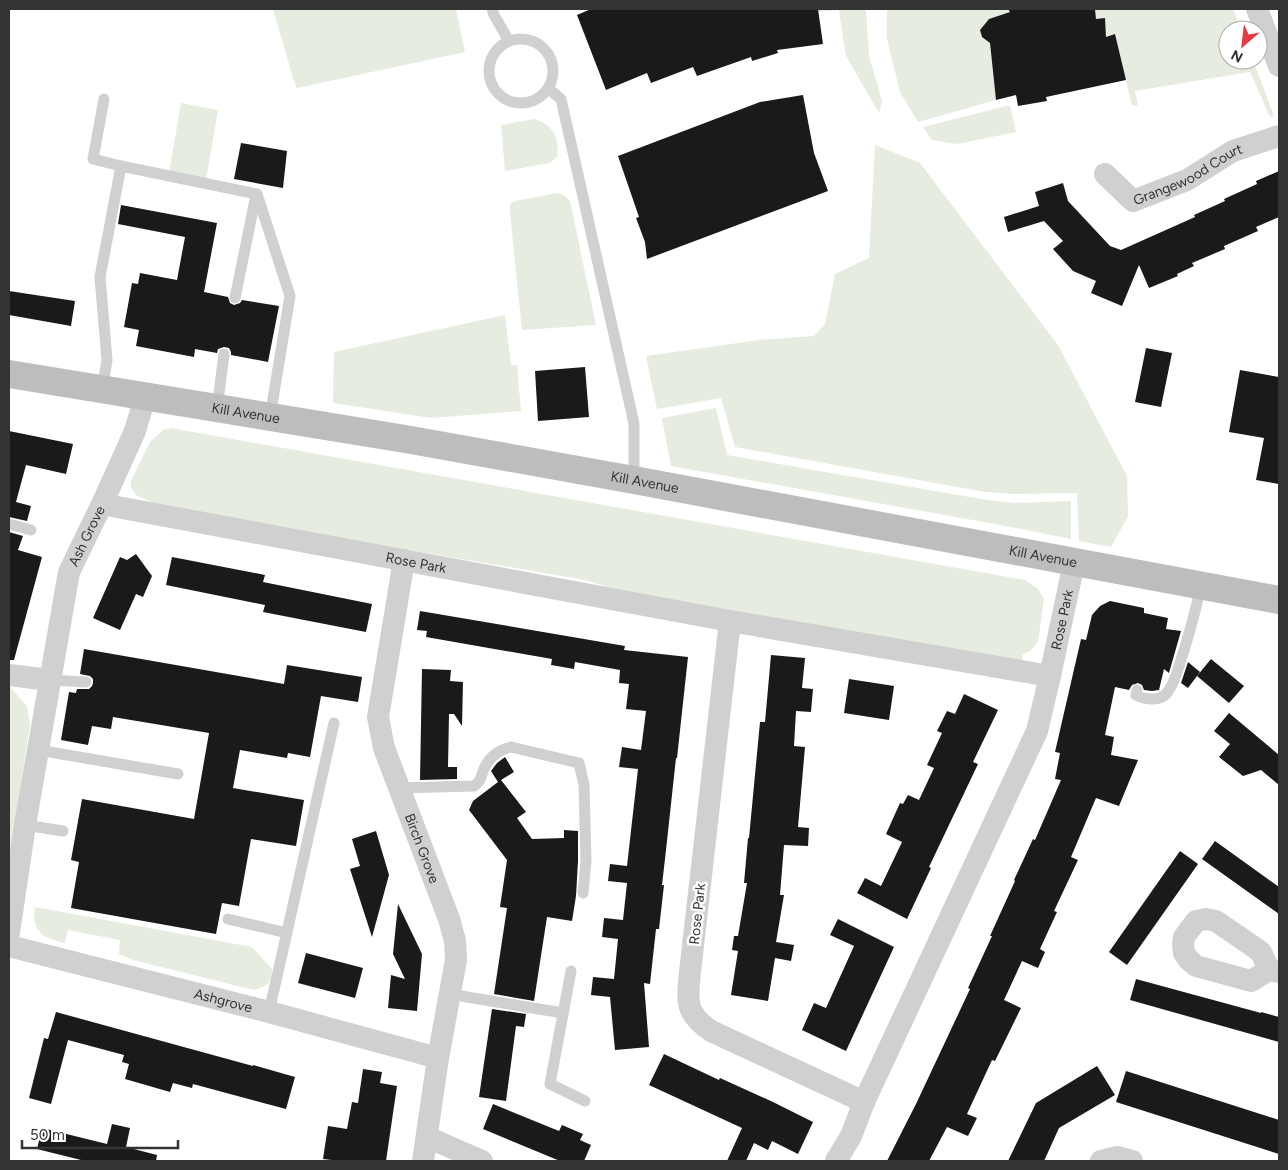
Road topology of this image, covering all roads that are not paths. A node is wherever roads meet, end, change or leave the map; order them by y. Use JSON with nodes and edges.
{"nodes":[{"id":1,"x":492,"y":9,"type":"edge"},
{"id":2,"x":1257,"y":9,"type":"edge"},
{"id":3,"x":509,"y":41,"type":"junction"},
{"id":4,"x":1279,"y":66,"type":"edge"},
{"id":5,"x":549,"y":89,"type":"junction"},
{"id":6,"x":104,"y":99,"type":"dead end"},
{"id":7,"x":1279,"y":136,"type":"edge"},
{"id":8,"x":121,"y":166,"type":"junction"},
{"id":9,"x":1105,"y":174,"type":"dead end"},
{"id":10,"x":257,"y":194,"type":"junction"},
{"id":11,"x":235,"y":298,"type":"dead end"},
{"id":12,"x":224,"y":354,"type":"dead end"},
{"id":13,"x":9,"y":374,"type":"edge"},
{"id":14,"x":102,"y":390,"type":"junction"},
{"id":15,"x":145,"y":397,"type":"junction"},
{"id":16,"x":217,"y":409,"type":"junction"},
{"id":17,"x":270,"y":417,"type":"junction"},
{"id":18,"x":634,"y":480,"type":"junction"},
{"id":19,"x":103,"y":502,"type":"junction"},
{"id":20,"x":9,"y":524,"type":"edge"},
{"id":21,"x":31,"y":530,"type":"dead end"},
{"id":22,"x":404,"y":560,"type":"junction"},
{"id":23,"x":1074,"y":563,"type":"junction"},
{"id":24,"x":1201,"y":586,"type":"junction"},
{"id":25,"x":1279,"y":600,"type":"edge"},
{"id":26,"x":730,"y":621,"type":"junction"},
{"id":27,"x":9,"y":675,"type":"edge"},
{"id":28,"x":1050,"y":676,"type":"junction"},
{"id":29,"x":50,"y":680,"type":"junction"},
{"id":30,"x":86,"y":682,"type":"dead end"},
{"id":31,"x":1137,"y":690,"type":"dead end"},
{"id":32,"x":334,"y":723,"type":"dead end"},
{"id":33,"x":38,"y":750,"type":"junction"},
{"id":34,"x":178,"y":774,"type":"dead end"},
{"id":35,"x":399,"y":788,"type":"junction"},
{"id":36,"x":25,"y":825,"type":"junction"},
{"id":37,"x":63,"y":831,"type":"dead end"},
{"id":38,"x":583,"y":893,"type":"dead end"},
{"id":39,"x":228,"y":919,"type":"dead end"},
{"id":40,"x":9,"y":933,"type":"edge"},
{"id":41,"x":287,"y":933,"type":"junction"},
{"id":42,"x":9,"y":946,"type":"edge"},
{"id":43,"x":570,"y":971,"type":"dead end"},
{"id":44,"x":449,"y":994,"type":"junction"},
{"id":45,"x":269,"y":1012,"type":"junction"},
{"id":46,"x":563,"y":1014,"type":"junction"},
{"id":47,"x":438,"y":1058,"type":"junction"},
{"id":48,"x":584,"y":1101,"type":"dead end"},
{"id":49,"x":864,"y":1102,"type":"junction"},
{"id":50,"x":426,"y":1137,"type":"junction"},
{"id":51,"x":422,"y":1161,"type":"edge"},
{"id":52,"x":482,"y":1161,"type":"edge"},
{"id":53,"x":836,"y":1161,"type":"edge"},
{"id":54,"x":1101,"y":1161,"type":"edge"},
{"id":55,"x":1132,"y":1161,"type":"edge"}],
"edges":[{"from":1,"to":3,"type":"lane"},
{"from":2,"to":4,"type":"street"},
{"from":3,"to":5,"type":"lane"},
{"from":3,"to":5,"type":"lane"},
{"from":5,"to":18,"type":"lane"},
{"from":6,"to":8,"type":"lane"},
{"from":7,"to":9,"type":"street","name":"Grangewood Court"},
{"from":8,"to":10,"type":"lane"},
{"from":8,"to":14,"type":"lane"},
{"from":10,"to":11,"type":"lane"},
{"from":10,"to":17,"type":"lane"},
{"from":12,"to":16,"type":"lane"},
{"from":13,"to":14,"type":"main road","name":"Kill Avenue"},
{"from":14,"to":15,"type":"main road","name":"Kill Avenue"},
{"from":15,"to":16,"type":"main road","name":"Kill Avenue"},
{"from":15,"to":19,"type":"street","name":"Ash Grove"},
{"from":16,"to":17,"type":"main road","name":"Kill Avenue"},
{"from":17,"to":18,"type":"main road","name":"Kill Avenue"},
{"from":18,"to":23,"type":"main road","name":"Kill Avenue"},
{"from":19,"to":22,"type":"street","name":"Rose Park"},
{"from":19,"to":29,"type":"street","name":"Ash Grove"},
{"from":20,"to":21,"type":"lane"},
{"from":22,"to":26,"type":"street","name":"Rose Park"},
{"from":22,"to":35,"type":"street","name":"Birch Grove"},
{"from":23,"to":24,"type":"main road","name":"Kill Avenue"},
{"from":23,"to":28,"type":"street","name":"Rose Park"},
{"from":24,"to":25,"type":"main road","name":"Kill Avenue"},
{"from":24,"to":31,"type":"lane"},
{"from":26,"to":28,"type":"street","name":"Rose Park"},
{"from":26,"to":49,"type":"street","name":"Rose Park"},
{"from":27,"to":29,"type":"street"},
{"from":28,"to":49,"type":"street","name":"Rose Park"},
{"from":29,"to":30,"type":"lane"},
{"from":29,"to":33,"type":"street","name":"Ash Grove"},
{"from":32,"to":41,"type":"lane"},
{"from":33,"to":34,"type":"lane"},
{"from":33,"to":36,"type":"street","name":"Ash Grove"},
{"from":35,"to":38,"type":"lane"},
{"from":35,"to":44,"type":"street","name":"Birch Grove"},
{"from":36,"to":37,"type":"lane"},
{"from":36,"to":40,"type":"street","name":"Ash Grove"},
{"from":39,"to":41,"type":"lane"},
{"from":41,"to":45,"type":"lane"},
{"from":42,"to":45,"type":"street","name":"Ashgrove"},
{"from":43,"to":46,"type":"lane"},
{"from":44,"to":46,"type":"lane"},
{"from":44,"to":47,"type":"street","name":"Birch Grove"},
{"from":45,"to":47,"type":"street","name":"Ashgrove"},
{"from":46,"to":48,"type":"lane"},
{"from":47,"to":50,"type":"street","name":"Birch Grove"},
{"from":49,"to":53,"type":"street","name":"Rose Park"},
{"from":50,"to":51,"type":"street","name":"Birch Grove"},
{"from":50,"to":52,"type":"street"},
{"from":54,"to":55,"type":"street"}]}
